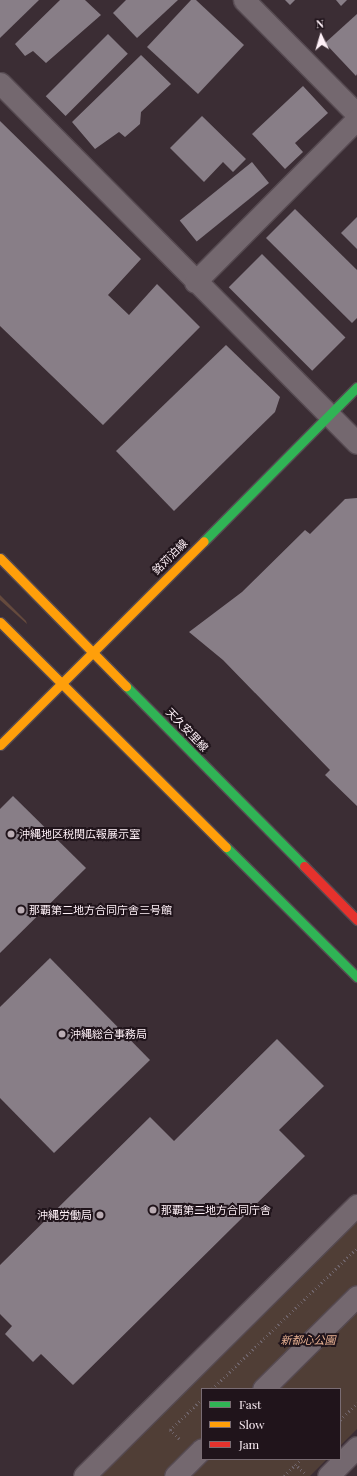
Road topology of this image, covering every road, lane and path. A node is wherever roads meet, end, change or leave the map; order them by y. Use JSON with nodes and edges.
{"nodes":[{"id":1,"x":244,"y":0,"type":"edge"},
{"id":2,"x":0,"y":83,"type":"edge"},
{"id":3,"x":357,"y":114,"type":"edge"},
{"id":4,"x":357,"y":119,"type":"edge"},
{"id":5,"x":195,"y":282,"type":"junction"},
{"id":6,"x":357,"y":386,"type":"edge"},
{"id":7,"x":329,"y":415,"type":"junction"},
{"id":8,"x":357,"y":443,"type":"edge"},
{"id":9,"x":0,"y":558,"type":"edge"},
{"id":10,"x":0,"y":622,"type":"edge"},
{"id":11,"x":94,"y":652,"type":"junction"},
{"id":12,"x":61,"y":684,"type":"junction"},
{"id":13,"x":0,"y":745,"type":"edge"},
{"id":14,"x":357,"y":920,"type":"edge"},
{"id":15,"x":357,"y":977,"type":"edge"},
{"id":16,"x":357,"y":1205,"type":"edge"},
{"id":17,"x":357,"y":1248,"type":"edge"},
{"id":18,"x":357,"y":1296,"type":"edge"},
{"id":19,"x":213,"y":1388,"type":"edge"},
{"id":20,"x":264,"y":1388,"type":"edge"},
{"id":21,"x":201,"y":1400,"type":"edge"},
{"id":22,"x":357,"y":1403,"type":"edge"},
{"id":23,"x":341,"y":1419,"type":"edge"},
{"id":24,"x":357,"y":1447,"type":"edge"},
{"id":25,"x":199,"y":1452,"type":"edge"},
{"id":26,"x":300,"y":1460,"type":"edge"},
{"id":27,"x":296,"y":1464,"type":"junction"},
{"id":28,"x":84,"y":1476,"type":"edge"},
{"id":29,"x":175,"y":1476,"type":"edge"},
{"id":30,"x":284,"y":1476,"type":"edge"},
{"id":31,"x":307,"y":1476,"type":"edge"},
{"id":32,"x":328,"y":1476,"type":"edge"}],
"edges":[{"from":1,"to":3,"type":"street"},
{"from":2,"to":5,"type":"street"},
{"from":4,"to":5,"type":"street"},
{"from":5,"to":7,"type":"street"},
{"from":6,"to":7,"type":"street","name":"銘苅泊線"},
{"from":7,"to":8,"type":"street"},
{"from":7,"to":11,"type":"street","name":"銘苅泊線"},
{"from":9,"to":11,"type":"street","name":"天久安里線"},
{"from":10,"to":12,"type":"street"},
{"from":11,"to":12,"type":"street","name":"銘苅泊線"},
{"from":11,"to":14,"type":"street","name":"天久安里線"},
{"from":12,"to":13,"type":"street","name":"銘苅泊線"},
{"from":12,"to":15,"type":"street"},
{"from":16,"to":28,"type":"street"},
{"from":17,"to":19,"type":"path"},
{"from":18,"to":20,"type":"street"},
{"from":21,"to":25,"type":"path"},
{"from":22,"to":23,"type":"path"},
{"from":24,"to":32,"type":"street"},
{"from":25,"to":29,"type":"street"},
{"from":26,"to":27,"type":"path"},
{"from":27,"to":30,"type":"path"},
{"from":27,"to":31,"type":"path"}]}
